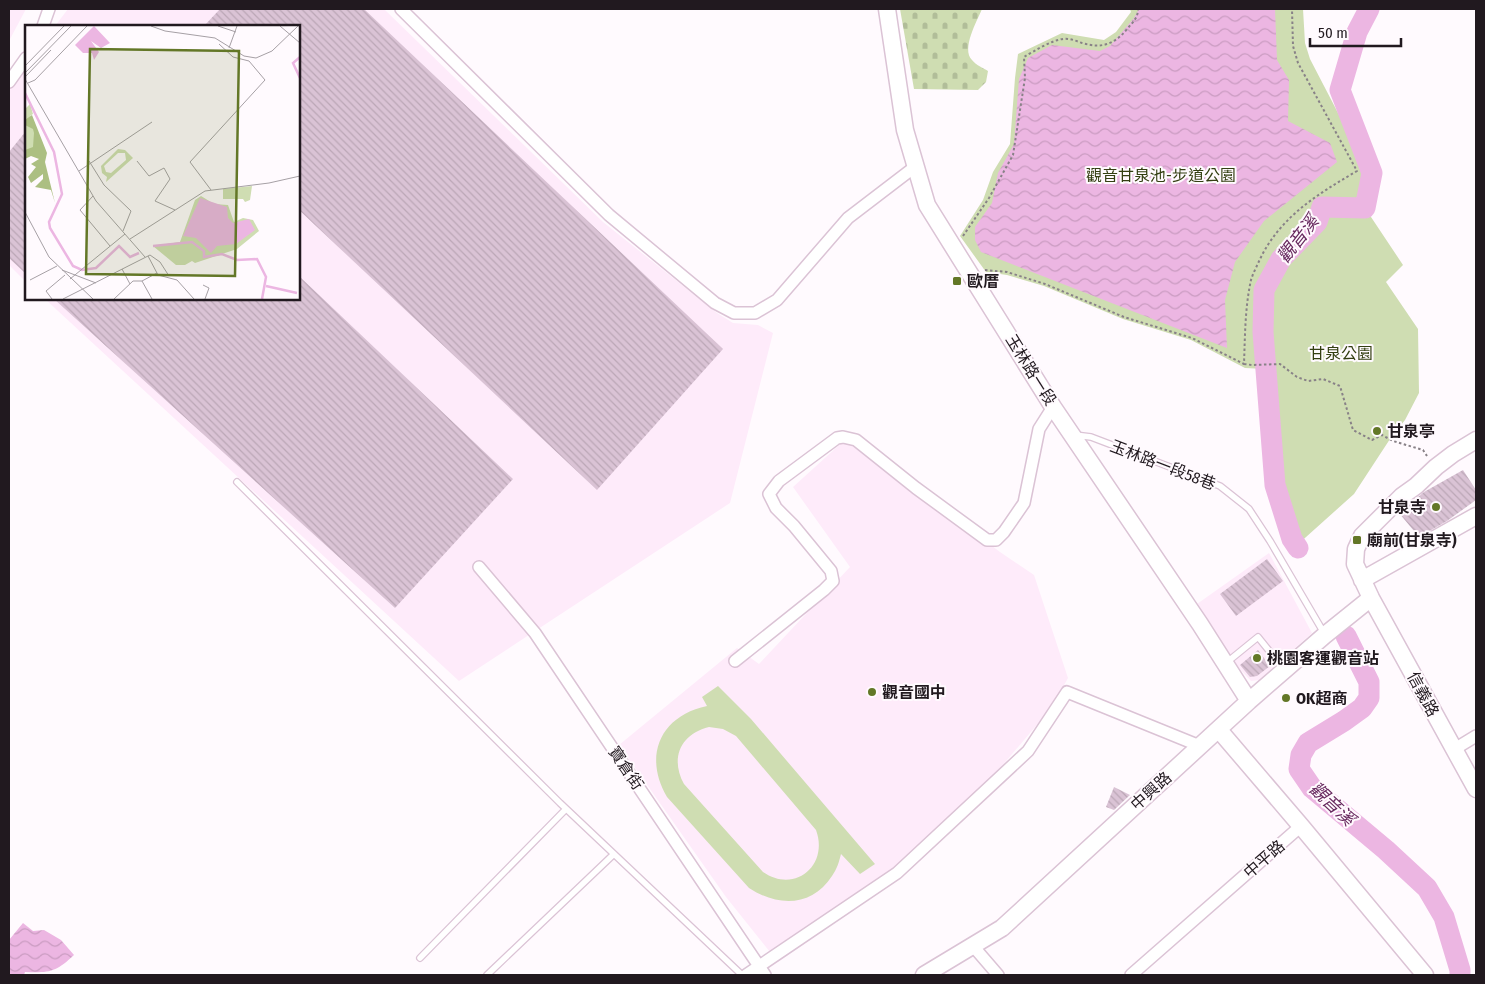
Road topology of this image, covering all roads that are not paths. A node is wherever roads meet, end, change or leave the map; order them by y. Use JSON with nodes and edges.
{"nodes":[{"id":1,"x":49,"y":9,"type":"edge"},
{"id":2,"x":401,"y":9,"type":"edge"},
{"id":3,"x":888,"y":9,"type":"edge"},
{"id":4,"x":43,"y":25,"type":"edge"},
{"id":5,"x":25,"y":59,"type":"edge"},
{"id":6,"x":9,"y":82,"type":"edge"},
{"id":7,"x":916,"y":166,"type":"junction"},
{"id":8,"x":1053,"y":407,"type":"junction"},
{"id":9,"x":1073,"y":435,"type":"junction"},
{"id":10,"x":1476,"y":440,"type":"edge"},
{"id":11,"x":237,"y":482,"type":"dead end"},
{"id":12,"x":1476,"y":517,"type":"edge"},
{"id":13,"x":479,"y":568,"type":"dead end"},
{"id":14,"x":1362,"y":580,"type":"junction"},
{"id":15,"x":1371,"y":598,"type":"junction"},
{"id":16,"x":1325,"y":635,"type":"junction"},
{"id":17,"x":735,"y":661,"type":"dead end"},
{"id":18,"x":1226,"y":664,"type":"junction"},
{"id":19,"x":1285,"y":670,"type":"junction"},
{"id":20,"x":1249,"y":701,"type":"junction"},
{"id":21,"x":1218,"y":730,"type":"junction"},
{"id":22,"x":1476,"y":736,"type":"edge"},
{"id":23,"x":1200,"y":746,"type":"junction"},
{"id":24,"x":1454,"y":750,"type":"junction"},
{"id":25,"x":1476,"y":789,"type":"edge"},
{"id":26,"x":566,"y":809,"type":"junction"},
{"id":27,"x":1301,"y":826,"type":"junction"},
{"id":28,"x":614,"y":854,"type":"junction"},
{"id":29,"x":973,"y":946,"type":"junction"},
{"id":30,"x":420,"y":958,"type":"dead end"},
{"id":31,"x":762,"y":971,"type":"edge"},
{"id":32,"x":487,"y":975,"type":"edge"},
{"id":33,"x":744,"y":975,"type":"edge"},
{"id":34,"x":924,"y":975,"type":"edge"},
{"id":35,"x":998,"y":975,"type":"edge"},
{"id":36,"x":1131,"y":975,"type":"edge"},
{"id":37,"x":1425,"y":975,"type":"edge"}],
"edges":[{"from":1,"to":4,"type":"street"},
{"from":2,"to":7,"type":"street"},
{"from":3,"to":7,"type":"street","name":"玉林路一段"},
{"from":5,"to":6,"type":"street"},
{"from":7,"to":8,"type":"street","name":"玉林路一段"},
{"from":8,"to":9,"type":"street","name":"玉林路一段"},
{"from":8,"to":17,"type":"street"},
{"from":9,"to":16,"type":"lane","name":"玉林路一段58巷"},
{"from":9,"to":18,"type":"street","name":"玉林路一段"},
{"from":10,"to":14,"type":"street","name":"信義路"},
{"from":11,"to":26,"type":"lane"},
{"from":12,"to":14,"type":"street"},
{"from":13,"to":31,"type":"street","name":"寶倉街"},
{"from":14,"to":15,"type":"street","name":"信義路"},
{"from":15,"to":16,"type":"street","name":"中興路"},
{"from":15,"to":24,"type":"street","name":"信義路"},
{"from":16,"to":19,"type":"street","name":"中興路"},
{"from":18,"to":19,"type":"lane"},
{"from":18,"to":20,"type":"street","name":"玉林路一段"},
{"from":19,"to":20,"type":"street","name":"中興路"},
{"from":20,"to":21,"type":"street","name":"中興路"},
{"from":21,"to":23,"type":"street","name":"中興路"},
{"from":21,"to":27,"type":"street"},
{"from":22,"to":24,"type":"street"},
{"from":23,"to":29,"type":"street","name":"中興路"},
{"from":23,"to":31,"type":"street"},
{"from":24,"to":25,"type":"street","name":"信義路"},
{"from":26,"to":28,"type":"lane"},
{"from":26,"to":30,"type":"lane"},
{"from":27,"to":36,"type":"street","name":"中平路"},
{"from":27,"to":37,"type":"street"},
{"from":28,"to":32,"type":"lane"},
{"from":28,"to":33,"type":"lane"},
{"from":29,"to":34,"type":"street","name":"中興路"},
{"from":29,"to":35,"type":"street"},
{"from":31,"to":33,"type":"street"}]}
